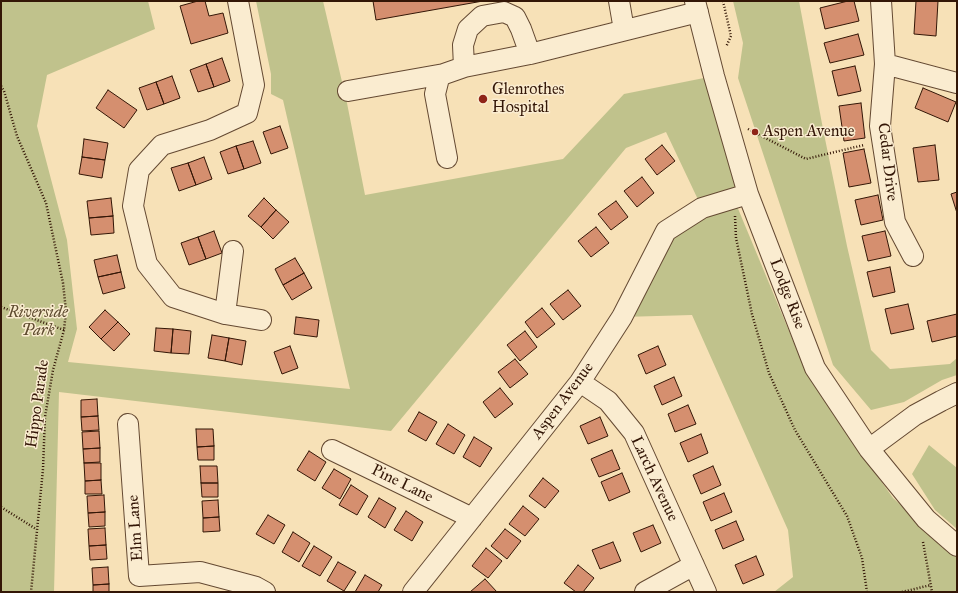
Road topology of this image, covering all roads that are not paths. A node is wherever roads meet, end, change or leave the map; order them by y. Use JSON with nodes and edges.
{"nodes":[{"id":1,"x":238,"y":1,"type":"edge"},
{"id":2,"x":619,"y":1,"type":"edge"},
{"id":3,"x":881,"y":1,"type":"edge"},
{"id":4,"x":696,"y":7,"type":"edge"},
{"id":5,"x":624,"y":30,"type":"junction"},
{"id":6,"x":530,"y":54,"type":"junction"},
{"id":7,"x":885,"y":64,"type":"junction"},
{"id":8,"x":464,"y":67,"type":"junction"},
{"id":9,"x":444,"y":74,"type":"junction"},
{"id":10,"x":957,"y":83,"type":"edge"},
{"id":11,"x":348,"y":91,"type":"dead end"},
{"id":12,"x":447,"y":158,"type":"dead end"},
{"id":13,"x":741,"y":197,"type":"junction"},
{"id":14,"x":233,"y":251,"type":"dead end"},
{"id":15,"x":913,"y":256,"type":"dead end"},
{"id":16,"x":225,"y":314,"type":"junction"},
{"id":17,"x":261,"y":320,"type":"dead end"},
{"id":18,"x":580,"y":382,"type":"junction"},
{"id":19,"x":957,"y":394,"type":"edge"},
{"id":20,"x":128,"y":424,"type":"dead end"},
{"id":21,"x":869,"y":449,"type":"junction"},
{"id":22,"x":332,"y":450,"type":"dead end"},
{"id":23,"x":472,"y":518,"type":"junction"},
{"id":24,"x":957,"y":546,"type":"edge"},
{"id":25,"x":694,"y":565,"type":"junction"},
{"id":26,"x":265,"y":592,"type":"edge"},
{"id":27,"x":413,"y":592,"type":"edge"},
{"id":28,"x":645,"y":592,"type":"edge"},
{"id":29,"x":706,"y":592,"type":"edge"}],
"edges":[{"from":1,"to":16,"type":"street"},
{"from":2,"to":5,"type":"street"},
{"from":3,"to":7,"type":"street","name":"Cedar Drive"},
{"from":4,"to":5,"type":"street"},
{"from":4,"to":13,"type":"street","name":"Lodge Rise"},
{"from":5,"to":6,"type":"street"},
{"from":6,"to":8,"type":"street"},
{"from":6,"to":8,"type":"street"},
{"from":7,"to":10,"type":"street"},
{"from":7,"to":15,"type":"street","name":"Cedar Drive"},
{"from":8,"to":9,"type":"street"},
{"from":9,"to":11,"type":"street"},
{"from":9,"to":12,"type":"street"},
{"from":13,"to":18,"type":"street","name":"Aspen Avenue"},
{"from":13,"to":21,"type":"street","name":"Lodge Rise"},
{"from":14,"to":16,"type":"street"},
{"from":16,"to":17,"type":"street"},
{"from":18,"to":23,"type":"street","name":"Aspen Avenue"},
{"from":18,"to":25,"type":"street","name":"Larch Avenue"},
{"from":19,"to":21,"type":"street"},
{"from":20,"to":26,"type":"street","name":"Elm Lane"},
{"from":21,"to":24,"type":"street","name":"Lodge Rise"},
{"from":22,"to":23,"type":"street","name":"Pine Lane"},
{"from":23,"to":27,"type":"street","name":"Aspen Avenue"},
{"from":25,"to":28,"type":"street"},
{"from":25,"to":29,"type":"street","name":"Larch Avenue"}]}
